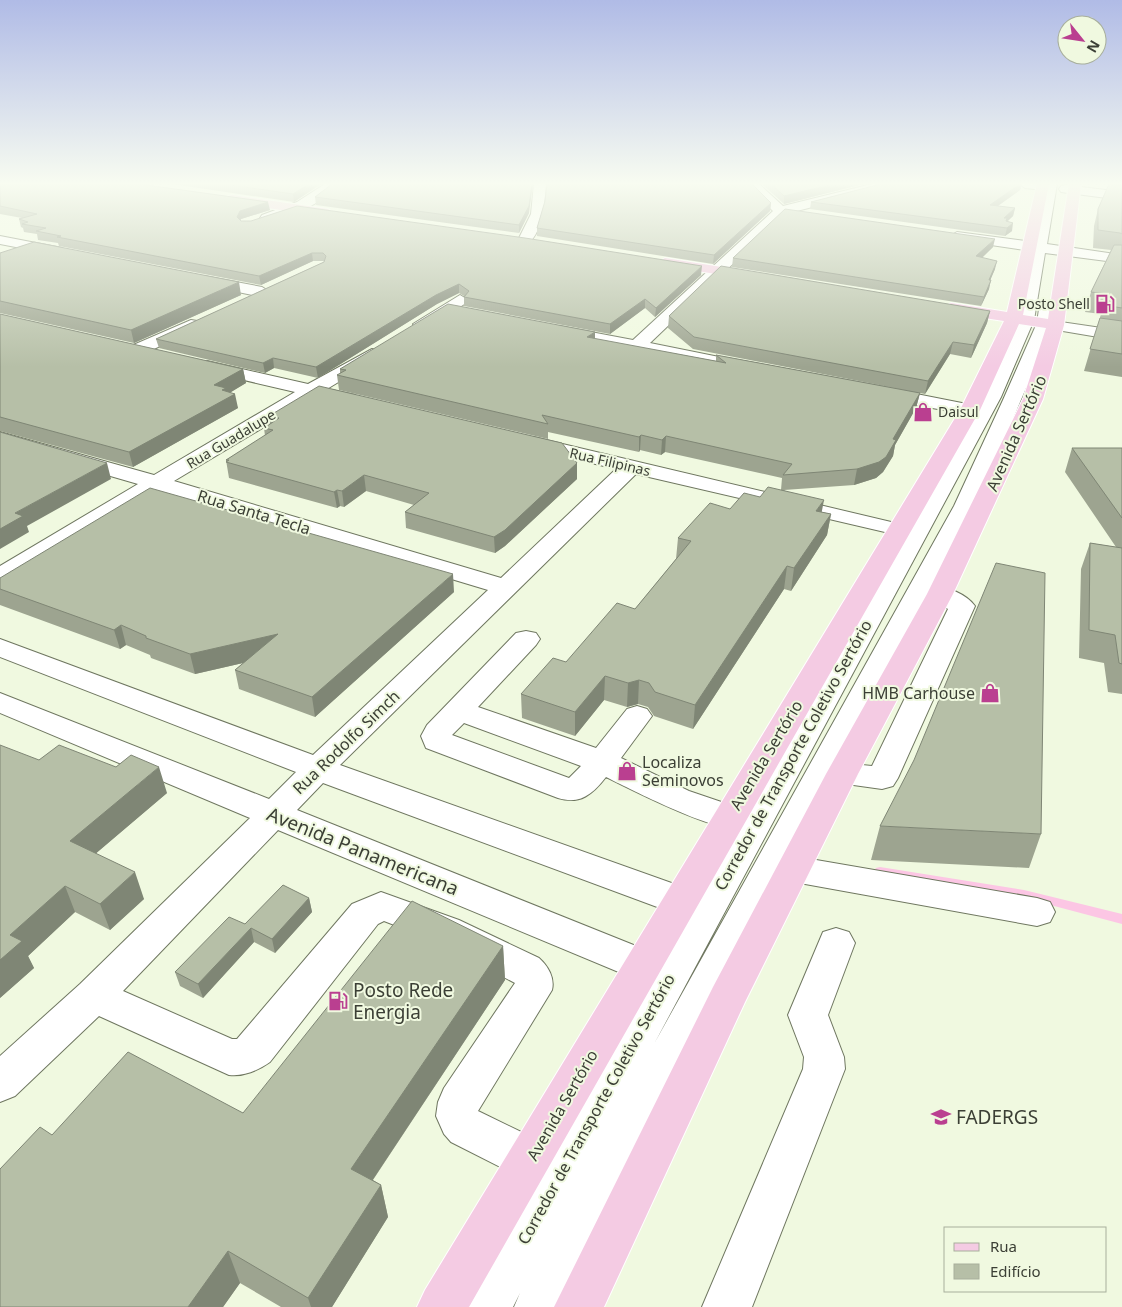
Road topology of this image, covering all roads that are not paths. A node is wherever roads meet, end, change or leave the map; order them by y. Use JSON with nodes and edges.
{"nodes":[{"id":1,"x":24,"y":245,"type":"edge"},
{"id":2,"x":744,"y":245,"type":"edge"},
{"id":3,"x":1021,"y":245,"type":"edge"},
{"id":4,"x":1049,"y":245,"type":"edge"},
{"id":5,"x":1050,"y":245,"type":"edge"},
{"id":6,"x":1049,"y":249,"type":"junction"},
{"id":7,"x":78,"y":256,"type":"edge"},
{"id":8,"x":1122,"y":259,"type":"edge"},
{"id":9,"x":650,"y":260,"type":"edge"},
{"id":10,"x":717,"y":270,"type":"junction"},
{"id":11,"x":765,"y":278,"type":"edge"},
{"id":12,"x":194,"y":279,"type":"edge"},
{"id":13,"x":278,"y":284,"type":"edge"},
{"id":14,"x":262,"y":292,"type":"junction"},
{"id":15,"x":235,"y":304,"type":"edge"},
{"id":16,"x":938,"y":306,"type":"edge"},
{"id":17,"x":473,"y":315,"type":"edge"},
{"id":18,"x":208,"y":317,"type":"edge"},
{"id":19,"x":1045,"y":317,"type":"junction"},
{"id":20,"x":1103,"y":317,"type":"edge"},
{"id":21,"x":1122,"y":321,"type":"edge"},
{"id":22,"x":540,"y":328,"type":"edge"},
{"id":23,"x":1122,"y":336,"type":"edge"},
{"id":24,"x":117,"y":346,"type":"edge"},
{"id":25,"x":637,"y":346,"type":"junction"},
{"id":26,"x":136,"y":350,"type":"junction"},
{"id":27,"x":164,"y":356,"type":"edge"},
{"id":28,"x":192,"y":363,"type":"edge"},
{"id":29,"x":754,"y":369,"type":"edge"},
{"id":30,"x":862,"y":389,"type":"edge"},
{"id":31,"x":312,"y":391,"type":"junction"},
{"id":32,"x":370,"y":404,"type":"edge"},
{"id":33,"x":970,"y":410,"type":"junction"},
{"id":34,"x":0,"y":438,"type":"edge"},
{"id":35,"x":515,"y":439,"type":"edge"},
{"id":36,"x":631,"y":467,"type":"junction"},
{"id":37,"x":157,"y":483,"type":"junction"},
{"id":38,"x":899,"y":530,"type":"junction"},
{"id":39,"x":0,"y":576,"type":"edge"},
{"id":40,"x":507,"y":588,"type":"junction"},
{"id":41,"x":940,"y":594,"type":"joint"},
{"id":42,"x":526,"y":639,"type":"dead end"},
{"id":43,"x":0,"y":647,"type":"edge"},
{"id":44,"x":0,"y":702,"type":"edge"},
{"id":45,"x":637,"y":716,"type":"dead end"},
{"id":46,"x":602,"y":762,"type":"junction"},
{"id":47,"x":318,"y":769,"type":"junction"},
{"id":48,"x":842,"y":774,"type":"joint"},
{"id":49,"x":273,"y":814,"type":"junction"},
{"id":50,"x":730,"y":817,"type":"junction"},
{"id":51,"x":794,"y":869,"type":"junction"},
{"id":52,"x":471,"y":895,"type":"junction"},
{"id":53,"x":681,"y":901,"type":"junction"},
{"id":54,"x":1037,"y":912,"type":"dead end"},
{"id":55,"x":446,"y":930,"type":"junction"},
{"id":56,"x":836,"y":943,"type":"dead end"},
{"id":57,"x":686,"y":983,"type":"junction"},
{"id":58,"x":94,"y":996,"type":"junction"},
{"id":59,"x":0,"y":1083,"type":"edge"},
{"id":60,"x":530,"y":1159,"type":"junction"},
{"id":61,"x":442,"y":1307,"type":"edge"},
{"id":62,"x":486,"y":1307,"type":"edge"},
{"id":63,"x":539,"y":1307,"type":"edge"},
{"id":64,"x":579,"y":1307,"type":"edge"},
{"id":65,"x":727,"y":1307,"type":"edge"}],
"edges":[{"from":1,"to":7,"type":"street"},
{"from":2,"to":10,"type":"street"},
{"from":3,"to":6,"type":"street"},
{"from":4,"to":6,"type":"main road","name":"Avenida Sertório"},
{"from":5,"to":6,"type":"street","name":"Corredor de Transporte Coletivo Sertório"},
{"from":6,"to":8,"type":"street"},
{"from":6,"to":19,"type":"main road","name":"Avenida Sertório"},
{"from":6,"to":19,"type":"street","name":"Corredor de Transporte Coletivo Sertório"},
{"from":9,"to":10,"type":"main road"},
{"from":10,"to":11,"type":"main road"},
{"from":10,"to":25,"type":"street"},
{"from":12,"to":14,"type":"street"},
{"from":13,"to":14,"type":"street"},
{"from":14,"to":15,"type":"street"},
{"from":16,"to":19,"type":"main road"},
{"from":17,"to":31,"type":"street","name":"Rua Guadalupe"},
{"from":18,"to":26,"type":"street"},
{"from":19,"to":23,"type":"street"},
{"from":19,"to":33,"type":"main road","name":"Avenida Sertório"},
{"from":19,"to":41,"type":"main road","name":"Avenida Sertório"},
{"from":19,"to":57,"type":"street","name":"Corredor de Transporte Coletivo Sertório"},
{"from":20,"to":21,"type":"street"},
{"from":22,"to":25,"type":"street"},
{"from":24,"to":26,"type":"street"},
{"from":25,"to":29,"type":"street"},
{"from":26,"to":27,"type":"street"},
{"from":28,"to":31,"type":"street"},
{"from":30,"to":33,"type":"street"},
{"from":31,"to":32,"type":"street"},
{"from":31,"to":37,"type":"street","name":"Rua Guadalupe"},
{"from":33,"to":38,"type":"main road","name":"Avenida Sertório"},
{"from":34,"to":37,"type":"street","name":"Rua Santa Tecla"},
{"from":35,"to":36,"type":"street","name":"Rua Filipinas"},
{"from":36,"to":38,"type":"street","name":"Rua Filipinas"},
{"from":36,"to":40,"type":"street","name":"Rua Rodolfo Simch"},
{"from":37,"to":39,"type":"street","name":"Rua Guadalupe"},
{"from":37,"to":40,"type":"street","name":"Rua Santa Tecla"},
{"from":38,"to":50,"type":"main road","name":"Avenida Sertório"},
{"from":40,"to":47,"type":"street","name":"Rua Rodolfo Simch"},
{"from":41,"to":48,"type":"street"},
{"from":42,"to":46,"type":"street"},
{"from":43,"to":47,"type":"street"},
{"from":44,"to":49,"type":"street","name":"Avenida Panamericana"},
{"from":45,"to":46,"type":"street"},
{"from":46,"to":50,"type":"street"},
{"from":47,"to":49,"type":"street","name":"Rua Rodolfo Simch"},
{"from":47,"to":53,"type":"street"},
{"from":48,"to":51,"type":"main road","name":"Avenida Sertório"},
{"from":49,"to":52,"type":"street","name":"Avenida Panamericana"},
{"from":49,"to":58,"type":"street","name":"Rua Rodolfo Simch"},
{"from":50,"to":53,"type":"main road","name":"Avenida Sertório"},
{"from":51,"to":54,"type":"street"},
{"from":51,"to":57,"type":"main road","name":"Avenida Sertório"},
{"from":52,"to":55,"type":"street"},
{"from":52,"to":57,"type":"street","name":"Avenida Panamericana"},
{"from":53,"to":57,"type":"main road","name":"Avenida Sertório"},
{"from":55,"to":58,"type":"street"},
{"from":55,"to":60,"type":"street"},
{"from":56,"to":65,"type":"street"},
{"from":57,"to":60,"type":"main road","name":"Avenida Sertório"},
{"from":57,"to":62,"type":"street","name":"Corredor de Transporte Coletivo Sertório"},
{"from":57,"to":63,"type":"street","name":"Corredor de Transporte Coletivo Sertório"},
{"from":57,"to":64,"type":"main road","name":"Avenida Sertório"},
{"from":58,"to":59,"type":"street","name":"Rua Rodolfo Simch"},
{"from":60,"to":61,"type":"main road","name":"Avenida Sertório"}]}
